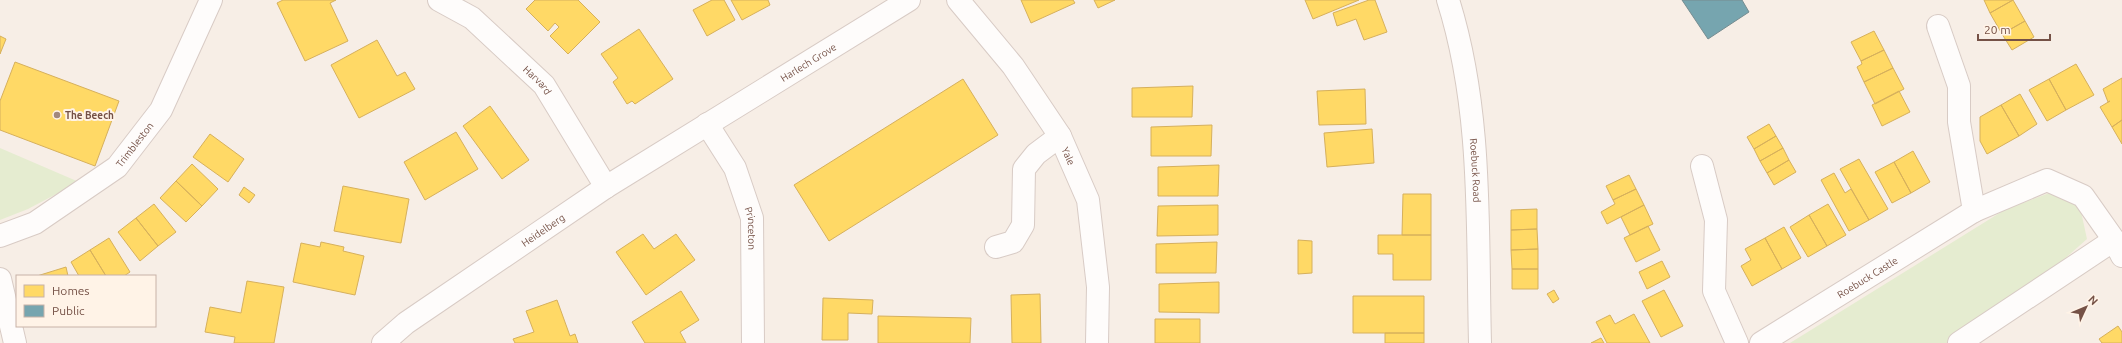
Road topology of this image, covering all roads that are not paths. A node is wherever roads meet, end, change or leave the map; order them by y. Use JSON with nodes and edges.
{"nodes":[{"id":1,"x":211,"y":0,"type":"edge"},
{"id":2,"x":439,"y":0,"type":"edge"},
{"id":3,"x":909,"y":0,"type":"edge"},
{"id":4,"x":958,"y":0,"type":"edge"},
{"id":5,"x":1448,"y":0,"type":"edge"},
{"id":6,"x":1938,"y":26,"type":"dead end"},
{"id":7,"x":707,"y":124,"type":"junction"},
{"id":8,"x":1060,"y":136,"type":"junction"},
{"id":9,"x":1702,"y":166,"type":"dead end"},
{"id":10,"x":606,"y":186,"type":"junction"},
{"id":11,"x":1974,"y":211,"type":"junction"},
{"id":12,"x":0,"y":236,"type":"edge"},
{"id":13,"x":996,"y":247,"type":"dead end"},
{"id":14,"x":2118,"y":248,"type":"edge"},
{"id":15,"x":0,"y":279,"type":"edge"},
{"id":16,"x":15,"y":343,"type":"edge"},
{"id":17,"x":384,"y":343,"type":"edge"},
{"id":18,"x":753,"y":343,"type":"edge"},
{"id":19,"x":1097,"y":343,"type":"edge"},
{"id":20,"x":1480,"y":343,"type":"edge"},
{"id":21,"x":1737,"y":343,"type":"edge"},
{"id":22,"x":1761,"y":343,"type":"edge"},
{"id":23,"x":1959,"y":343,"type":"edge"}],
"edges":[{"from":1,"to":12,"type":"street","name":"Trimbleston"},
{"from":2,"to":10,"type":"street","name":"Harvard"},
{"from":3,"to":7,"type":"street","name":"Harlech Grove"},
{"from":4,"to":8,"type":"street","name":"Yale"},
{"from":5,"to":20,"type":"street","name":"Roebuck Road"},
{"from":6,"to":11,"type":"street"},
{"from":7,"to":10,"type":"street","name":"Heidelberg"},
{"from":7,"to":18,"type":"street","name":"Princeton"},
{"from":8,"to":13,"type":"street"},
{"from":8,"to":19,"type":"street","name":"Yale"},
{"from":9,"to":21,"type":"street"},
{"from":10,"to":17,"type":"street","name":"Heidelberg"},
{"from":11,"to":14,"type":"street","name":"Roebuck Castle"},
{"from":11,"to":22,"type":"street","name":"Roebuck Castle"},
{"from":14,"to":23,"type":"street","name":"Roebuck Castle"},
{"from":15,"to":16,"type":"street"}]}
